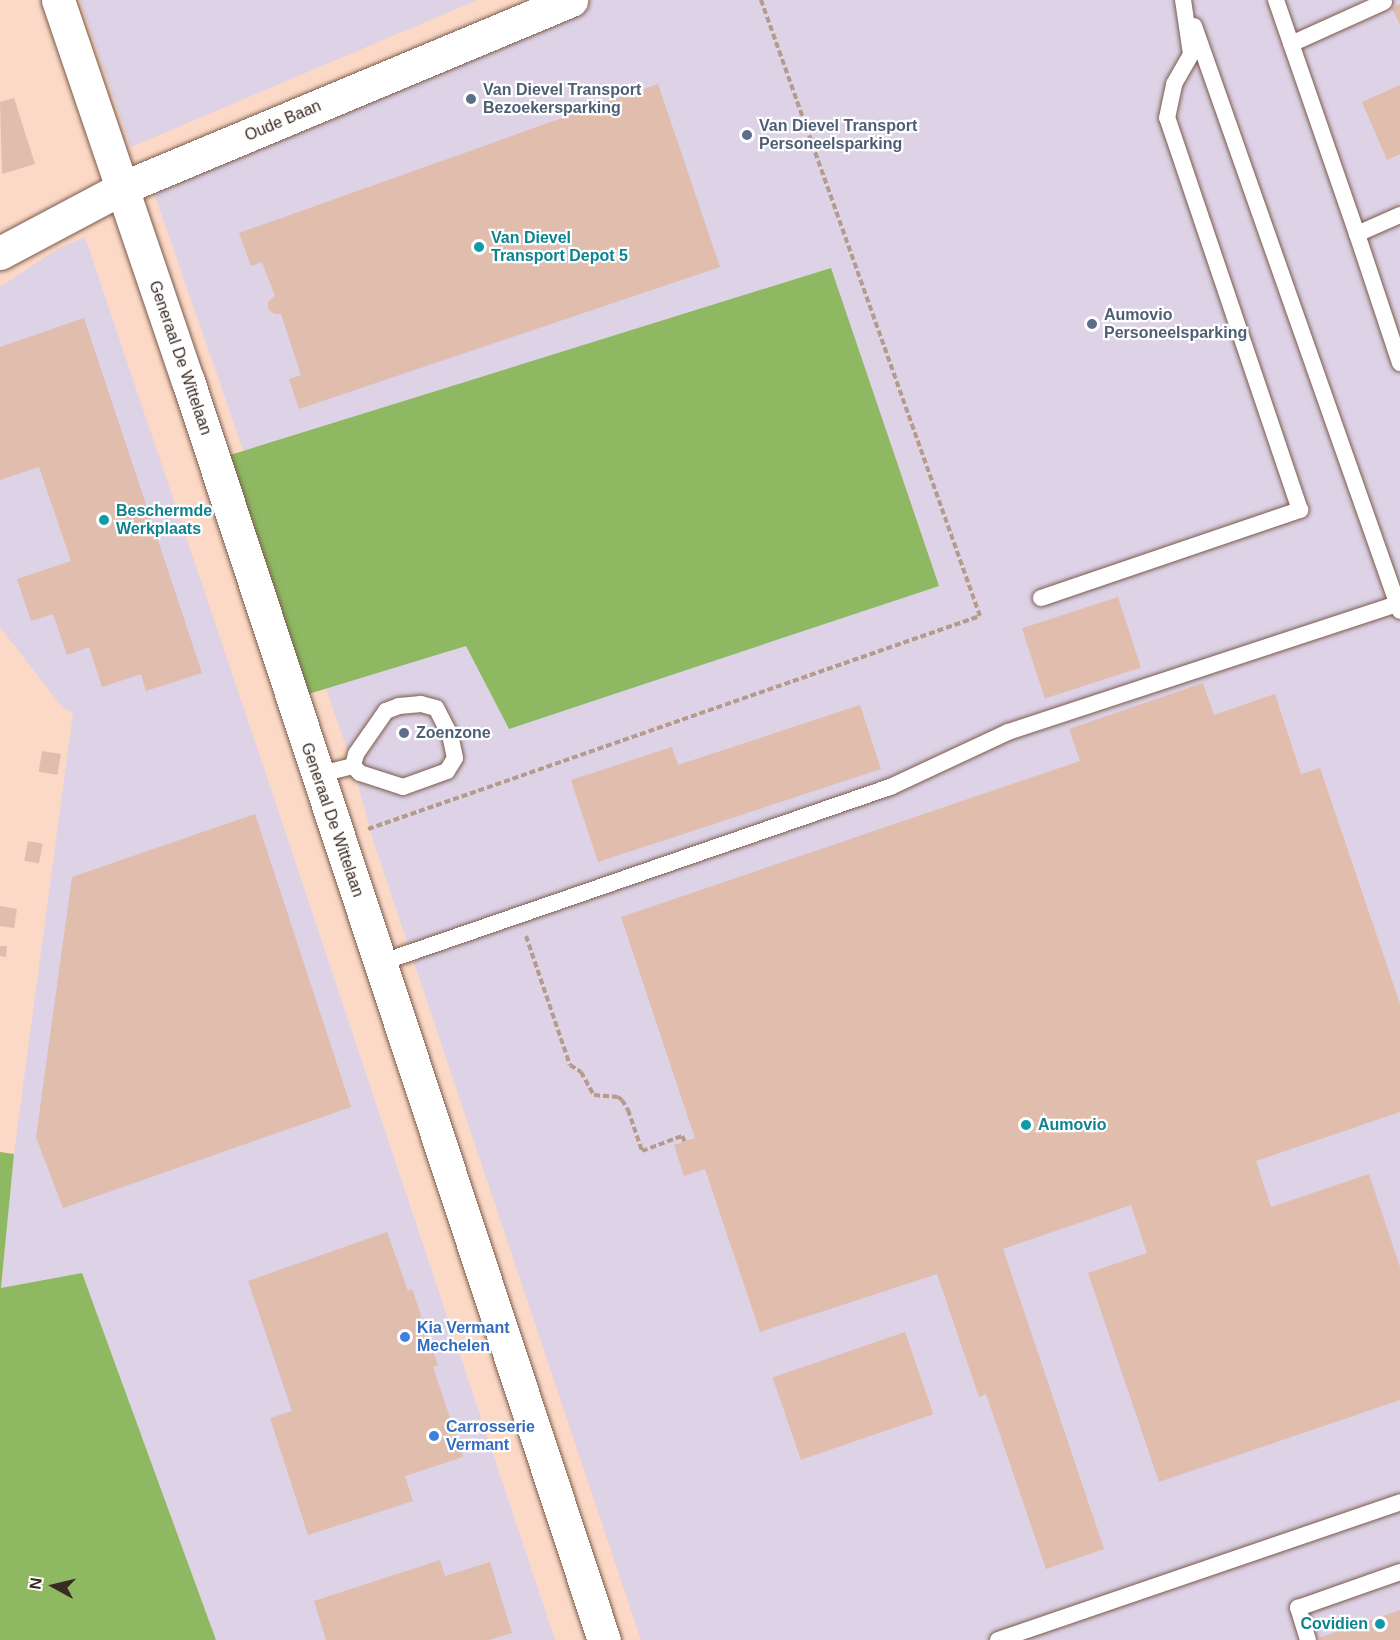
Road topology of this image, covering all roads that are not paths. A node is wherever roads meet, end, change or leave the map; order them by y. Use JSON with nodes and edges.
{"nodes":[{"id":1,"x":58,"y":0,"type":"edge"},
{"id":2,"x":571,"y":0,"type":"edge"},
{"id":3,"x":1184,"y":0,"type":"edge"},
{"id":4,"x":1276,"y":0,"type":"edge"},
{"id":5,"x":1384,"y":2,"type":"dead end"},
{"id":6,"x":1291,"y":44,"type":"junction"},
{"id":7,"x":122,"y":188,"type":"junction"},
{"id":8,"x":1400,"y":215,"type":"edge"},
{"id":9,"x":1356,"y":234,"type":"junction"},
{"id":10,"x":0,"y":253,"type":"edge"},
{"id":11,"x":1400,"y":363,"type":"edge"},
{"id":12,"x":1041,"y":598,"type":"dead end"},
{"id":13,"x":1399,"y":608,"type":"edge"},
{"id":14,"x":353,"y":766,"type":"junction"},
{"id":15,"x":317,"y":775,"type":"junction"},
{"id":16,"x":380,"y":963,"type":"junction"},
{"id":17,"x":1400,"y":1502,"type":"edge"},
{"id":18,"x":1400,"y":1572,"type":"edge"},
{"id":19,"x":604,"y":1640,"type":"edge"},
{"id":20,"x":998,"y":1640,"type":"edge"},
{"id":21,"x":1308,"y":1640,"type":"edge"}],
"edges":[{"from":1,"to":7,"type":"street","name":"Generaal De Wittelaan"},
{"from":2,"to":7,"type":"street","name":"Oude Baan"},
{"from":3,"to":12,"type":"lane"},
{"from":3,"to":13,"type":"lane"},
{"from":4,"to":6,"type":"lane"},
{"from":5,"to":6,"type":"lane"},
{"from":6,"to":9,"type":"lane"},
{"from":7,"to":10,"type":"street","name":"Oude Baan"},
{"from":7,"to":15,"type":"street","name":"Generaal De Wittelaan"},
{"from":8,"to":9,"type":"lane"},
{"from":9,"to":11,"type":"lane"},
{"from":13,"to":16,"type":"lane"},
{"from":14,"to":14,"type":"lane"},
{"from":14,"to":15,"type":"lane"},
{"from":15,"to":16,"type":"street","name":"Generaal De Wittelaan"},
{"from":16,"to":19,"type":"street","name":"Generaal De Wittelaan"},
{"from":17,"to":20,"type":"lane"},
{"from":18,"to":21,"type":"lane"}]}
